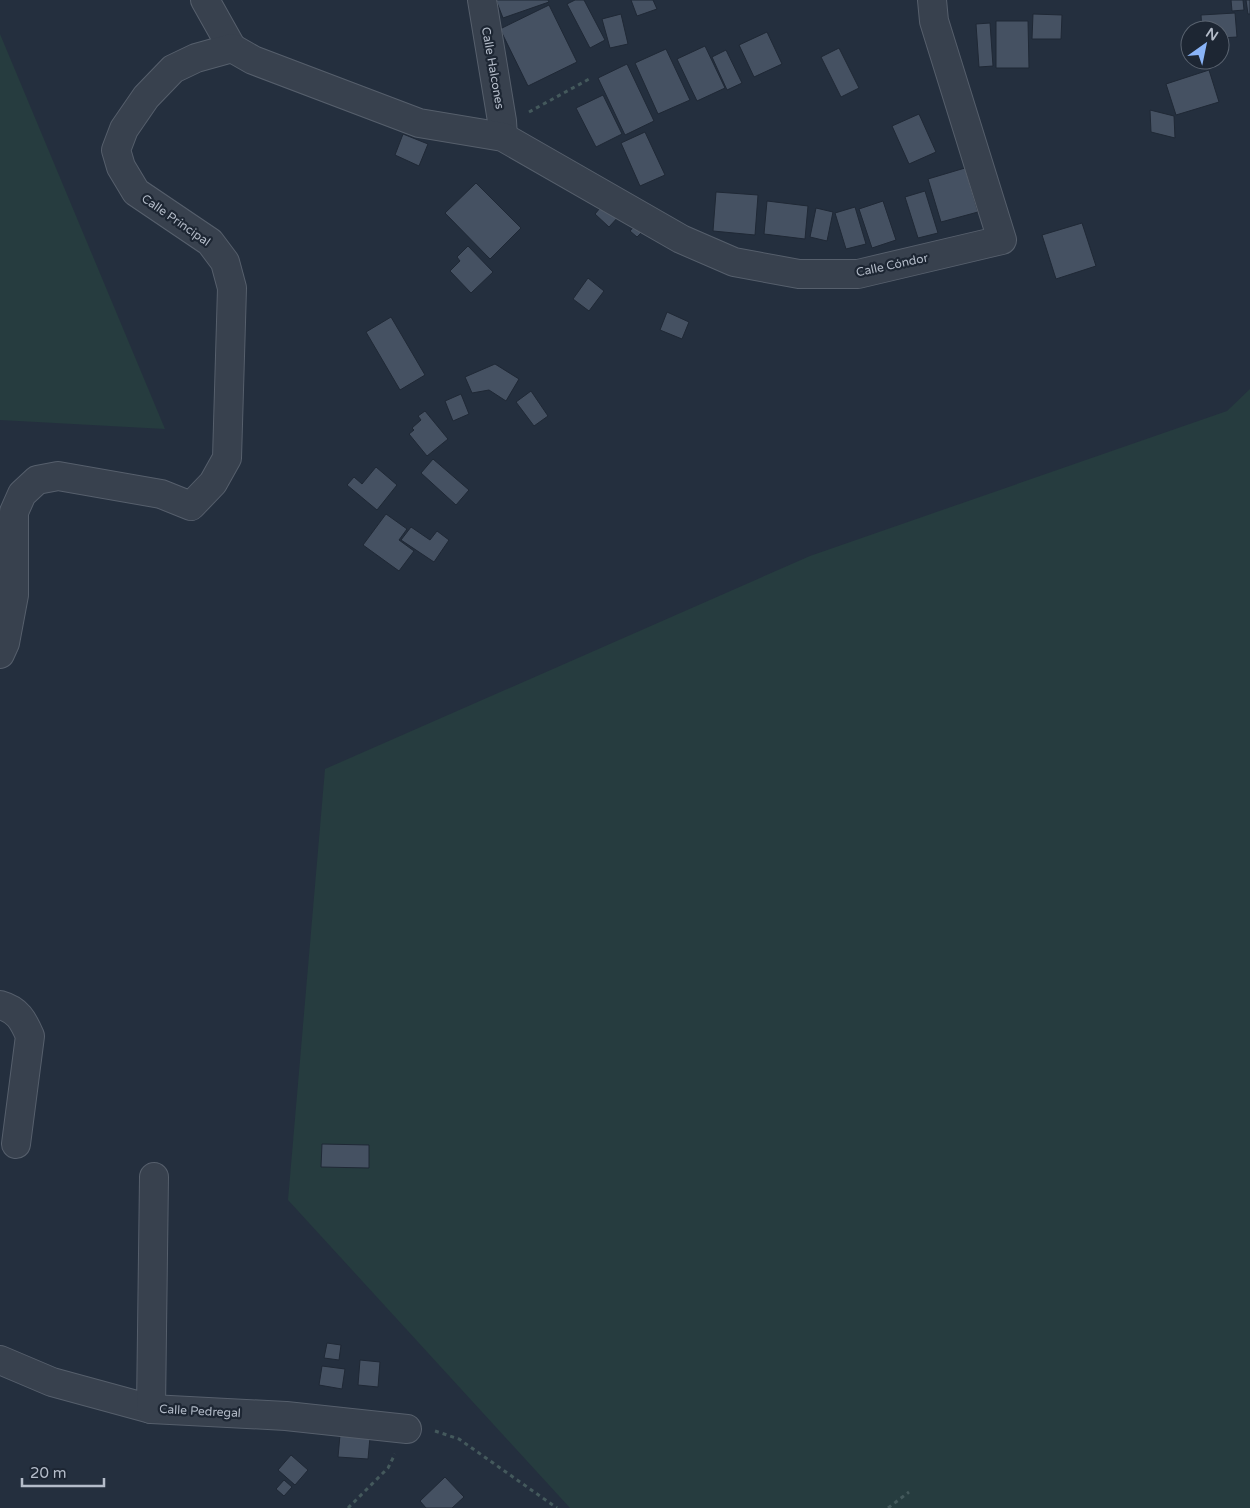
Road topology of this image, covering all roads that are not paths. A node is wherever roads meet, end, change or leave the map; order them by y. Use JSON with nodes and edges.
{"nodes":[{"id":1,"x":205,"y":0,"type":"edge"},
{"id":2,"x":482,"y":0,"type":"edge"},
{"id":3,"x":932,"y":0,"type":"edge"},
{"id":4,"x":232,"y":48,"type":"junction"},
{"id":5,"x":503,"y":129,"type":"junction"},
{"id":6,"x":0,"y":654,"type":"edge"},
{"id":7,"x":0,"y":1005,"type":"edge"},
{"id":8,"x":16,"y":1144,"type":"dead end"},
{"id":9,"x":154,"y":1177,"type":"dead end"},
{"id":10,"x":0,"y":1360,"type":"edge"},
{"id":11,"x":150,"y":1409,"type":"junction"},
{"id":12,"x":407,"y":1428,"type":"road end"}],
"edges":[{"from":1,"to":4,"type":"street"},
{"from":2,"to":5,"type":"street","name":"Calle Halcones"},
{"from":3,"to":5,"type":"street","name":"Calle Cóndor"},
{"from":4,"to":5,"type":"street"},
{"from":4,"to":6,"type":"street","name":"Calle Principal"},
{"from":7,"to":8,"type":"street"},
{"from":9,"to":11,"type":"street"},
{"from":10,"to":11,"type":"street","name":"Calle Pedregal"},
{"from":11,"to":12,"type":"street","name":"Calle Pedregal"}]}
